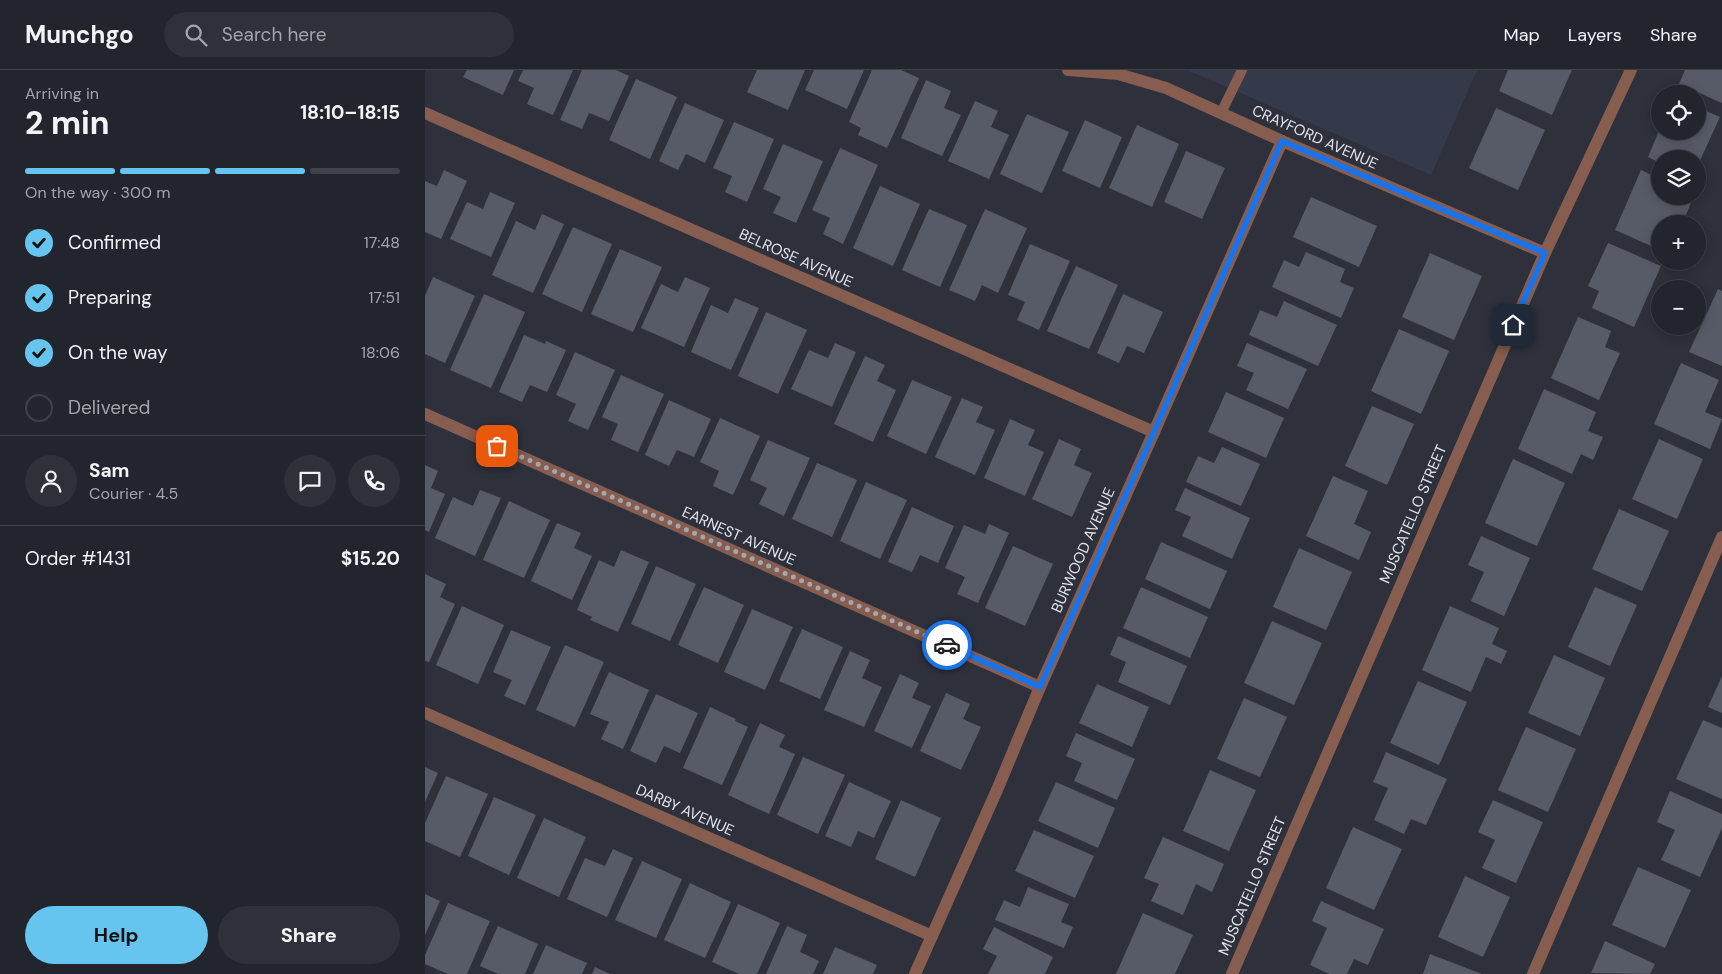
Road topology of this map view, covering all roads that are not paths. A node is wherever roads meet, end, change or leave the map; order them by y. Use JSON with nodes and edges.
{"nodes":[{"id":1,"x":1068,"y":70,"type":"edge"},
{"id":2,"x":1242,"y":70,"type":"edge"},
{"id":3,"x":1631,"y":70,"type":"edge"},
{"id":4,"x":1221,"y":113,"type":"junction"},
{"id":5,"x":425,"y":114,"type":"edge"},
{"id":6,"x":1282,"y":141,"type":"junction"},
{"id":7,"x":1545,"y":253,"type":"junction"},
{"id":8,"x":425,"y":414,"type":"edge"},
{"id":9,"x":1154,"y":432,"type":"junction"},
{"id":10,"x":1722,"y":537,"type":"edge"},
{"id":11,"x":1040,"y":687,"type":"junction"},
{"id":12,"x":425,"y":713,"type":"edge"},
{"id":13,"x":932,"y":936,"type":"junction"},
{"id":14,"x":915,"y":974,"type":"edge"},
{"id":15,"x":1232,"y":974,"type":"edge"},
{"id":16,"x":1533,"y":974,"type":"edge"}],
"edges":[{"from":1,"to":4,"type":"street","name":"CRAYFORD AVENUE"},
{"from":2,"to":4,"type":"lane"},
{"from":3,"to":7,"type":"street","name":"MUSCATELLO STREET"},
{"from":4,"to":6,"type":"street","name":"CRAYFORD AVENUE"},
{"from":5,"to":9,"type":"street","name":"BELROSE AVENUE"},
{"from":6,"to":7,"type":"street","name":"CRAYFORD AVENUE"},
{"from":6,"to":9,"type":"street","name":"BURWOOD AVENUE"},
{"from":7,"to":15,"type":"street","name":"MUSCATELLO STREET"},
{"from":8,"to":11,"type":"street","name":"EARNEST AVENUE"},
{"from":9,"to":11,"type":"street","name":"BURWOOD AVENUE"},
{"from":10,"to":16,"type":"street"},
{"from":11,"to":13,"type":"street","name":"BURWOOD AVENUE"},
{"from":12,"to":13,"type":"street","name":"DARBY AVENUE"},
{"from":13,"to":14,"type":"street","name":"BURWOOD AVENUE"}]}
